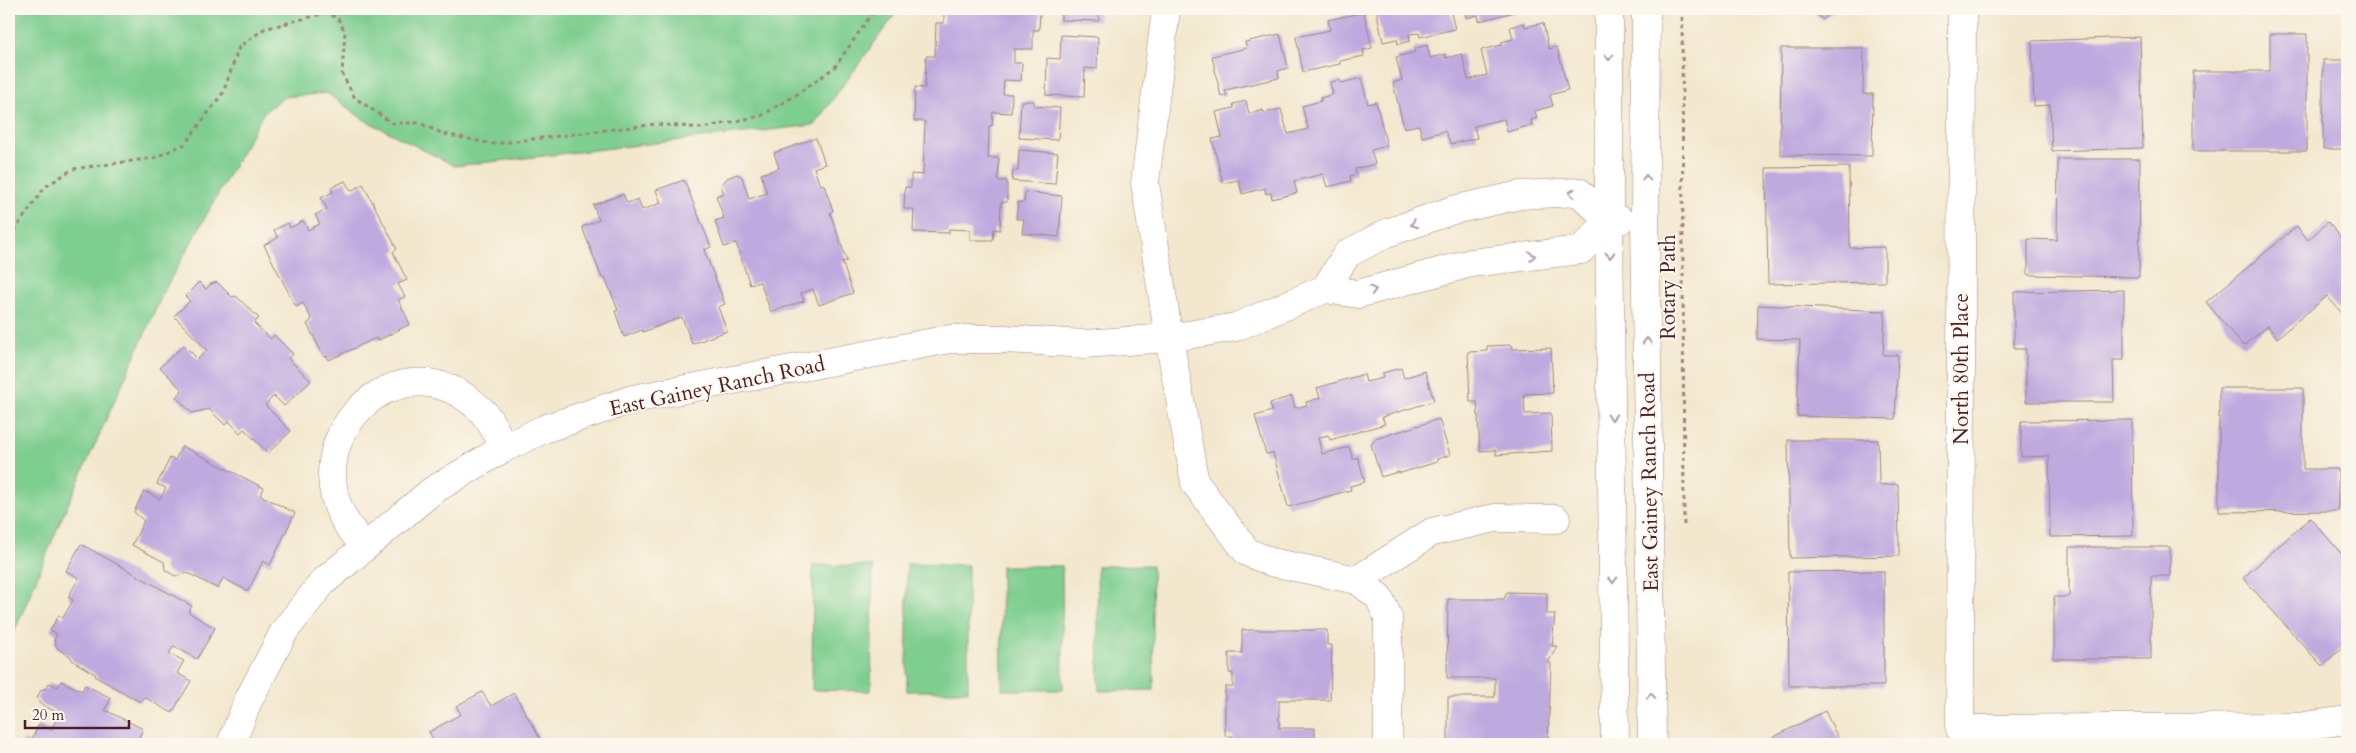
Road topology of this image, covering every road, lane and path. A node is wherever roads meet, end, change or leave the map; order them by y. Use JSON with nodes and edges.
{"nodes":[{"id":1,"x":874,"y":9,"type":"edge"},
{"id":2,"x":1166,"y":9,"type":"edge"},
{"id":3,"x":1609,"y":9,"type":"edge"},
{"id":4,"x":1646,"y":9,"type":"edge"},
{"id":5,"x":1682,"y":9,"type":"edge"},
{"id":6,"x":1962,"y":9,"type":"edge"},
{"id":7,"x":1646,"y":220,"type":"junction"},
{"id":8,"x":1609,"y":221,"type":"junction"},
{"id":9,"x":9,"y":238,"type":"edge"},
{"id":10,"x":1325,"y":289,"type":"junction"},
{"id":11,"x":1169,"y":338,"type":"junction"},
{"id":12,"x":504,"y":448,"type":"junction"},
{"id":13,"x":1556,"y":519,"type":"dead end"},
{"id":14,"x":1684,"y":538,"type":"dead end"},
{"id":15,"x":365,"y":545,"type":"junction"},
{"id":16,"x":1357,"y":580,"type":"junction"},
{"id":17,"x":2347,"y":720,"type":"edge"},
{"id":18,"x":231,"y":744,"type":"edge"},
{"id":19,"x":1388,"y":744,"type":"edge"},
{"id":20,"x":1615,"y":744,"type":"edge"},
{"id":21,"x":1652,"y":744,"type":"edge"}],
"edges":[{"from":1,"to":9,"type":"path"},
{"from":2,"to":11,"type":"street"},
{"from":3,"to":8,"type":"street","name":"East Gainey Ranch Road","one_way":true},
{"from":7,"to":4,"type":"street","name":"East Gainey Ranch Road","one_way":true},
{"from":5,"to":14,"type":"path","name":"Rotary Path"},
{"from":6,"to":17,"type":"street","name":"North 80th Place"},
{"from":7,"to":8,"type":"street"},
{"from":21,"to":7,"type":"street","name":"East Gainey Ranch Road","one_way":true},
{"from":10,"to":8,"type":"street","one_way":true},
{"from":8,"to":10,"type":"street","one_way":true},
{"from":8,"to":20,"type":"street","name":"East Gainey Ranch Road","one_way":true},
{"from":10,"to":11,"type":"street","name":"East Gainey Ranch Road"},
{"from":11,"to":12,"type":"street","name":"East Gainey Ranch Road"},
{"from":11,"to":16,"type":"street"},
{"from":12,"to":15,"type":"street","name":"East Gainey Ranch Road"},
{"from":12,"to":15,"type":"street"},
{"from":13,"to":16,"type":"street"},
{"from":15,"to":18,"type":"street","name":"East Gainey Ranch Road"},
{"from":16,"to":19,"type":"street"}]}
